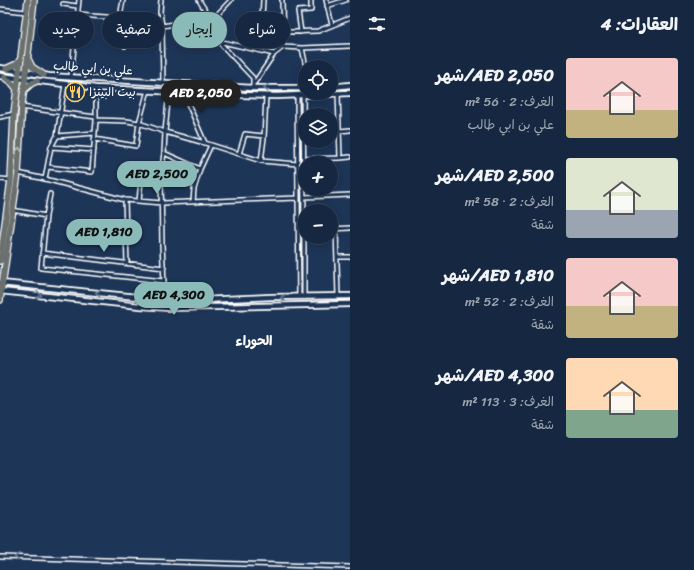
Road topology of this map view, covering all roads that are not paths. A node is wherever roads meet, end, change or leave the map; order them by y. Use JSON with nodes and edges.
{"nodes":[{"id":1,"x":28,"y":0,"type":"edge"},
{"id":2,"x":34,"y":0,"type":"edge"},
{"id":3,"x":79,"y":0,"type":"edge"},
{"id":4,"x":123,"y":0,"type":"edge"},
{"id":5,"x":161,"y":0,"type":"edge"},
{"id":6,"x":199,"y":0,"type":"edge"},
{"id":7,"x":231,"y":0,"type":"edge"},
{"id":8,"x":263,"y":0,"type":"edge"},
{"id":9,"x":282,"y":0,"type":"edge"},
{"id":10,"x":311,"y":0,"type":"edge"},
{"id":11,"x":326,"y":0,"type":"edge"},
{"id":12,"x":346,"y":0,"type":"edge"},
{"id":13,"x":63,"y":4,"type":"dead end"},
{"id":14,"x":77,"y":6,"type":"junction"},
{"id":15,"x":328,"y":6,"type":"junction"},
{"id":16,"x":0,"y":9,"type":"edge"},
{"id":17,"x":26,"y":12,"type":"junction"},
{"id":18,"x":77,"y":12,"type":"edge"},
{"id":19,"x":121,"y":12,"type":"edge"},
{"id":20,"x":160,"y":12,"type":"edge"},
{"id":21,"x":208,"y":12,"type":"edge"},
{"id":22,"x":219,"y":12,"type":"edge"},
{"id":23,"x":262,"y":12,"type":"edge"},
{"id":24,"x":282,"y":12,"type":"edge"},
{"id":25,"x":350,"y":18,"type":"edge"},
{"id":26,"x":332,"y":25,"type":"junction"},
{"id":27,"x":290,"y":32,"type":"edge"},
{"id":28,"x":301,"y":32,"type":"junction"},
{"id":29,"x":227,"y":43,"type":"edge"},
{"id":30,"x":350,"y":46,"type":"edge"},
{"id":31,"x":290,"y":47,"type":"edge"},
{"id":32,"x":74,"y":48,"type":"edge"},
{"id":33,"x":162,"y":48,"type":"edge"},
{"id":34,"x":225,"y":48,"type":"edge"},
{"id":35,"x":282,"y":48,"type":"edge"},
{"id":36,"x":302,"y":48,"type":"junction"},
{"id":37,"x":274,"y":54,"type":"junction"},
{"id":38,"x":24,"y":58,"type":"junction"},
{"id":39,"x":305,"y":60,"type":"edge"},
{"id":40,"x":3,"y":69,"type":"edge"},
{"id":41,"x":19,"y":72,"type":"junction"},
{"id":42,"x":26,"y":72,"type":"junction"},
{"id":43,"x":44,"y":75,"type":"junction"},
{"id":44,"x":2,"y":76,"type":"edge"},
{"id":45,"x":71,"y":77,"type":"junction"},
{"id":46,"x":18,"y":79,"type":"junction"},
{"id":47,"x":25,"y":80,"type":"junction"},
{"id":48,"x":37,"y":81,"type":"junction"},
{"id":49,"x":163,"y":83,"type":"junction"},
{"id":50,"x":65,"y":84,"type":"junction"},
{"id":51,"x":350,"y":85,"type":"edge"},
{"id":52,"x":253,"y":86,"type":"junction"},
{"id":53,"x":338,"y":86,"type":"edge"},
{"id":54,"x":96,"y":88,"type":"junction"},
{"id":55,"x":298,"y":88,"type":"edge"},
{"id":56,"x":17,"y":89,"type":"junction"},
{"id":57,"x":24,"y":90,"type":"junction"},
{"id":58,"x":148,"y":90,"type":"junction"},
{"id":59,"x":169,"y":91,"type":"junction"},
{"id":60,"x":183,"y":92,"type":"junction"},
{"id":61,"x":338,"y":93,"type":"joint"},
{"id":62,"x":350,"y":93,"type":"edge"},
{"id":63,"x":297,"y":95,"type":"joint"},
{"id":64,"x":266,"y":96,"type":"junction"},
{"id":65,"x":303,"y":100,"type":"edge"},
{"id":66,"x":21,"y":107,"type":"junction"},
{"id":67,"x":61,"y":113,"type":"junction"},
{"id":68,"x":14,"y":114,"type":"junction"},
{"id":69,"x":0,"y":117,"type":"edge"},
{"id":70,"x":96,"y":118,"type":"junction"},
{"id":71,"x":139,"y":123,"type":"junction"},
{"id":72,"x":350,"y":130,"type":"edge"},
{"id":73,"x":339,"y":131,"type":"junction"},
{"id":74,"x":165,"y":132,"type":"junction"},
{"id":75,"x":95,"y":133,"type":"junction"},
{"id":76,"x":57,"y":136,"type":"junction"},
{"id":77,"x":264,"y":136,"type":"junction"},
{"id":78,"x":94,"y":139,"type":"junction"},
{"id":79,"x":205,"y":143,"type":"junction"},
{"id":80,"x":211,"y":145,"type":"junction"},
{"id":81,"x":52,"y":148,"type":"junction"},
{"id":82,"x":94,"y":150,"type":"junction"},
{"id":83,"x":164,"y":153,"type":"junction"},
{"id":84,"x":239,"y":154,"type":"junction"},
{"id":85,"x":304,"y":156,"type":"edge"},
{"id":86,"x":350,"y":157,"type":"edge"},
{"id":87,"x":340,"y":158,"type":"joint"},
{"id":88,"x":260,"y":161,"type":"junction"},
{"id":89,"x":298,"y":164,"type":"joint"},
{"id":90,"x":48,"y":167,"type":"junction"},
{"id":91,"x":200,"y":169,"type":"junction"},
{"id":92,"x":18,"y":174,"type":"junction"},
{"id":93,"x":161,"y":175,"type":"junction"},
{"id":94,"x":0,"y":179,"type":"edge"},
{"id":95,"x":45,"y":179,"type":"junction"},
{"id":96,"x":11,"y":180,"type":"junction"},
{"id":97,"x":50,"y":194,"type":"dead end"},
{"id":98,"x":350,"y":195,"type":"edge"},
{"id":99,"x":304,"y":197,"type":"joint"},
{"id":100,"x":298,"y":198,"type":"joint"},
{"id":101,"x":125,"y":200,"type":"junction"},
{"id":102,"x":138,"y":201,"type":"junction"},
{"id":103,"x":193,"y":202,"type":"junction"},
{"id":104,"x":162,"y":203,"type":"junction"},
{"id":105,"x":304,"y":204,"type":"edge"},
{"id":106,"x":12,"y":210,"type":"junction"},
{"id":107,"x":46,"y":216,"type":"junction"},
{"id":108,"x":350,"y":228,"type":"edge"},
{"id":109,"x":338,"y":229,"type":"edge"},
{"id":110,"x":304,"y":244,"type":"edge"},
{"id":111,"x":337,"y":244,"type":"edge"},
{"id":112,"x":1,"y":248,"type":"edge"},
{"id":113,"x":42,"y":253,"type":"junction"},
{"id":114,"x":337,"y":257,"type":"junction"},
{"id":115,"x":350,"y":257,"type":"edge"},
{"id":116,"x":0,"y":262,"type":"edge"},
{"id":117,"x":127,"y":263,"type":"junction"},
{"id":118,"x":164,"y":268,"type":"junction"},
{"id":119,"x":164,"y":281,"type":"junction"},
{"id":120,"x":1,"y":283,"type":"edge"},
{"id":121,"x":1,"y":291,"type":"edge"},
{"id":122,"x":338,"y":296,"type":"junction"},
{"id":123,"x":350,"y":296,"type":"edge"},
{"id":124,"x":302,"y":297,"type":"junction"},
{"id":125,"x":0,"y":300,"type":"edge"},
{"id":126,"x":165,"y":300,"type":"junction"},
{"id":127,"x":350,"y":304,"type":"edge"},
{"id":128,"x":0,"y":557,"type":"edge"},
{"id":129,"x":350,"y":567,"type":"edge"}],
"edges":[{"from":1,"to":17,"type":"highway"},
{"from":2,"to":38,"type":"highway"},
{"from":3,"to":14,"type":"street"},
{"from":4,"to":19,"type":"street"},
{"from":5,"to":20,"type":"street"},
{"from":6,"to":21,"type":"street"},
{"from":7,"to":22,"type":"street"},
{"from":8,"to":23,"type":"street"},
{"from":9,"to":24,"type":"street"},
{"from":10,"to":28,"type":"street"},
{"from":11,"to":15,"type":"street"},
{"from":12,"to":15,"type":"street"},
{"from":13,"to":14,"type":"street"},
{"from":14,"to":18,"type":"street"},
{"from":15,"to":26,"type":"street"},
{"from":16,"to":17,"type":"street"},
{"from":17,"to":38,"type":"highway"},
{"from":25,"to":26,"type":"street"},
{"from":26,"to":28,"type":"street"},
{"from":27,"to":28,"type":"street"},
{"from":29,"to":37,"type":"street"},
{"from":30,"to":36,"type":"street"},
{"from":31,"to":36,"type":"street"},
{"from":32,"to":45,"type":"street"},
{"from":33,"to":49,"type":"street"},
{"from":34,"to":52,"type":"street"},
{"from":35,"to":37,"type":"street"},
{"from":36,"to":39,"type":"street"},
{"from":37,"to":52,"type":"street"},
{"from":38,"to":40,"type":"highway"},
{"from":38,"to":41,"type":"highway"},
{"from":38,"to":42,"type":"highway"},
{"from":38,"to":43,"type":"highway"},
{"from":40,"to":41,"type":"street","name":"علي بن ابي طالب"},
{"from":41,"to":42,"type":"street","name":"علي بن ابي طالب"},
{"from":41,"to":46,"type":"highway"},
{"from":42,"to":43,"type":"street","name":"علي بن ابي طالب"},
{"from":42,"to":47,"type":"highway"},
{"from":43,"to":45,"type":"street","name":"علي بن ابي طالب"},
{"from":44,"to":46,"type":"street","name":"علي بن ابي طالب"},
{"from":44,"to":56,"type":"highway"},
{"from":45,"to":49,"type":"street","name":"علي بن ابي طالب"},
{"from":46,"to":47,"type":"street","name":"علي بن ابي طالب"},
{"from":46,"to":56,"type":"highway"},
{"from":47,"to":48,"type":"street","name":"علي بن ابي طالب"},
{"from":47,"to":57,"type":"highway"},
{"from":48,"to":50,"type":"street","name":"علي بن ابي طالب"},
{"from":48,"to":57,"type":"highway"},
{"from":49,"to":52,"type":"street","name":"علي بن ابي طالب"},
{"from":50,"to":54,"type":"street","name":"علي بن ابي طالب"},
{"from":50,"to":67,"type":"street"},
{"from":51,"to":53,"type":"street"},
{"from":55,"to":52,"type":"street","name":"علي بن ابي طالب","one_way":true},
{"from":54,"to":58,"type":"street","name":"علي بن ابي طالب"},
{"from":54,"to":70,"type":"street"},
{"from":56,"to":68,"type":"highway"},
{"from":57,"to":66,"type":"highway"},
{"from":58,"to":59,"type":"street","name":"علي بن ابي طالب"},
{"from":58,"to":71,"type":"street"},
{"from":59,"to":60,"type":"street","name":"علي بن ابي طالب"},
{"from":59,"to":74,"type":"street"},
{"from":60,"to":64,"type":"street","name":"علي بن ابي طالب"},
{"from":60,"to":79,"type":"street"},
{"from":61,"to":62,"type":"street","name":"علي بن ابي طالب"},
{"from":61,"to":73,"type":"street"},
{"from":63,"to":64,"type":"street","name":"علي بن ابي طالب"},
{"from":63,"to":89,"type":"street"},
{"from":64,"to":77,"type":"street"},
{"from":65,"to":85,"type":"street"},
{"from":66,"to":67,"type":"street"},
{"from":92,"to":66,"type":"highway","one_way":true},
{"from":67,"to":70,"type":"street"},
{"from":67,"to":76,"type":"street"},
{"from":68,"to":69,"type":"street"},
{"from":68,"to":96,"type":"highway"},
{"from":70,"to":71,"type":"street"},
{"from":70,"to":75,"type":"street"},
{"from":71,"to":74,"type":"street"},
{"from":71,"to":78,"type":"street"},
{"from":72,"to":73,"type":"street"},
{"from":73,"to":87,"type":"street"},
{"from":74,"to":79,"type":"street"},
{"from":74,"to":83,"type":"street"},
{"from":75,"to":76,"type":"street"},
{"from":75,"to":78,"type":"street"},
{"from":76,"to":81,"type":"street"},
{"from":77,"to":84,"type":"street"},
{"from":77,"to":88,"type":"street"},
{"from":78,"to":82,"type":"street"},
{"from":79,"to":80,"type":"street"},
{"from":80,"to":84,"type":"street"},
{"from":80,"to":91,"type":"street"},
{"from":81,"to":82,"type":"street"},
{"from":81,"to":90,"type":"street"},
{"from":82,"to":90,"type":"street"},
{"from":83,"to":91,"type":"street"},
{"from":83,"to":93,"type":"street"},
{"from":84,"to":88,"type":"street"},
{"from":86,"to":87,"type":"street"},
{"from":88,"to":89,"type":"street"},
{"from":90,"to":95,"type":"street"},
{"from":91,"to":103,"type":"street"},
{"from":92,"to":95,"type":"street"},
{"from":92,"to":106,"type":"highway"},
{"from":93,"to":102,"type":"street"},
{"from":93,"to":104,"type":"street"},
{"from":94,"to":96,"type":"street"},
{"from":95,"to":101,"type":"street"},
{"from":96,"to":112,"type":"highway"},
{"from":97,"to":107,"type":"street"},
{"from":98,"to":99,"type":"street"},
{"from":99,"to":105,"type":"street"},
{"from":100,"to":103,"type":"street"},
{"from":100,"to":124,"type":"street"},
{"from":101,"to":102,"type":"street"},
{"from":101,"to":117,"type":"street"},
{"from":102,"to":104,"type":"street"},
{"from":103,"to":104,"type":"street"},
{"from":104,"to":118,"type":"street"},
{"from":106,"to":107,"type":"street"},
{"from":106,"to":120,"type":"highway"},
{"from":107,"to":113,"type":"street"},
{"from":108,"to":109,"type":"street"},
{"from":110,"to":124,"type":"street"},
{"from":111,"to":114,"type":"street"},
{"from":112,"to":116,"type":"highway"},
{"from":113,"to":117,"type":"street"},
{"from":113,"to":119,"type":"street"},
{"from":114,"to":115,"type":"street"},
{"from":114,"to":122,"type":"street"},
{"from":117,"to":118,"type":"street"},
{"from":118,"to":119,"type":"street"},
{"from":119,"to":126,"type":"street"},
{"from":120,"to":121,"type":"highway"},
{"from":126,"to":120,"type":"street","one_way":true},
{"from":121,"to":125,"type":"highway"},
{"from":121,"to":127,"type":"street","one_way":true},
{"from":122,"to":123,"type":"street"},
{"from":122,"to":124,"type":"street"},
{"from":124,"to":126,"type":"street","one_way":true},
{"from":129,"to":128,"type":"street","one_way":true}]}
